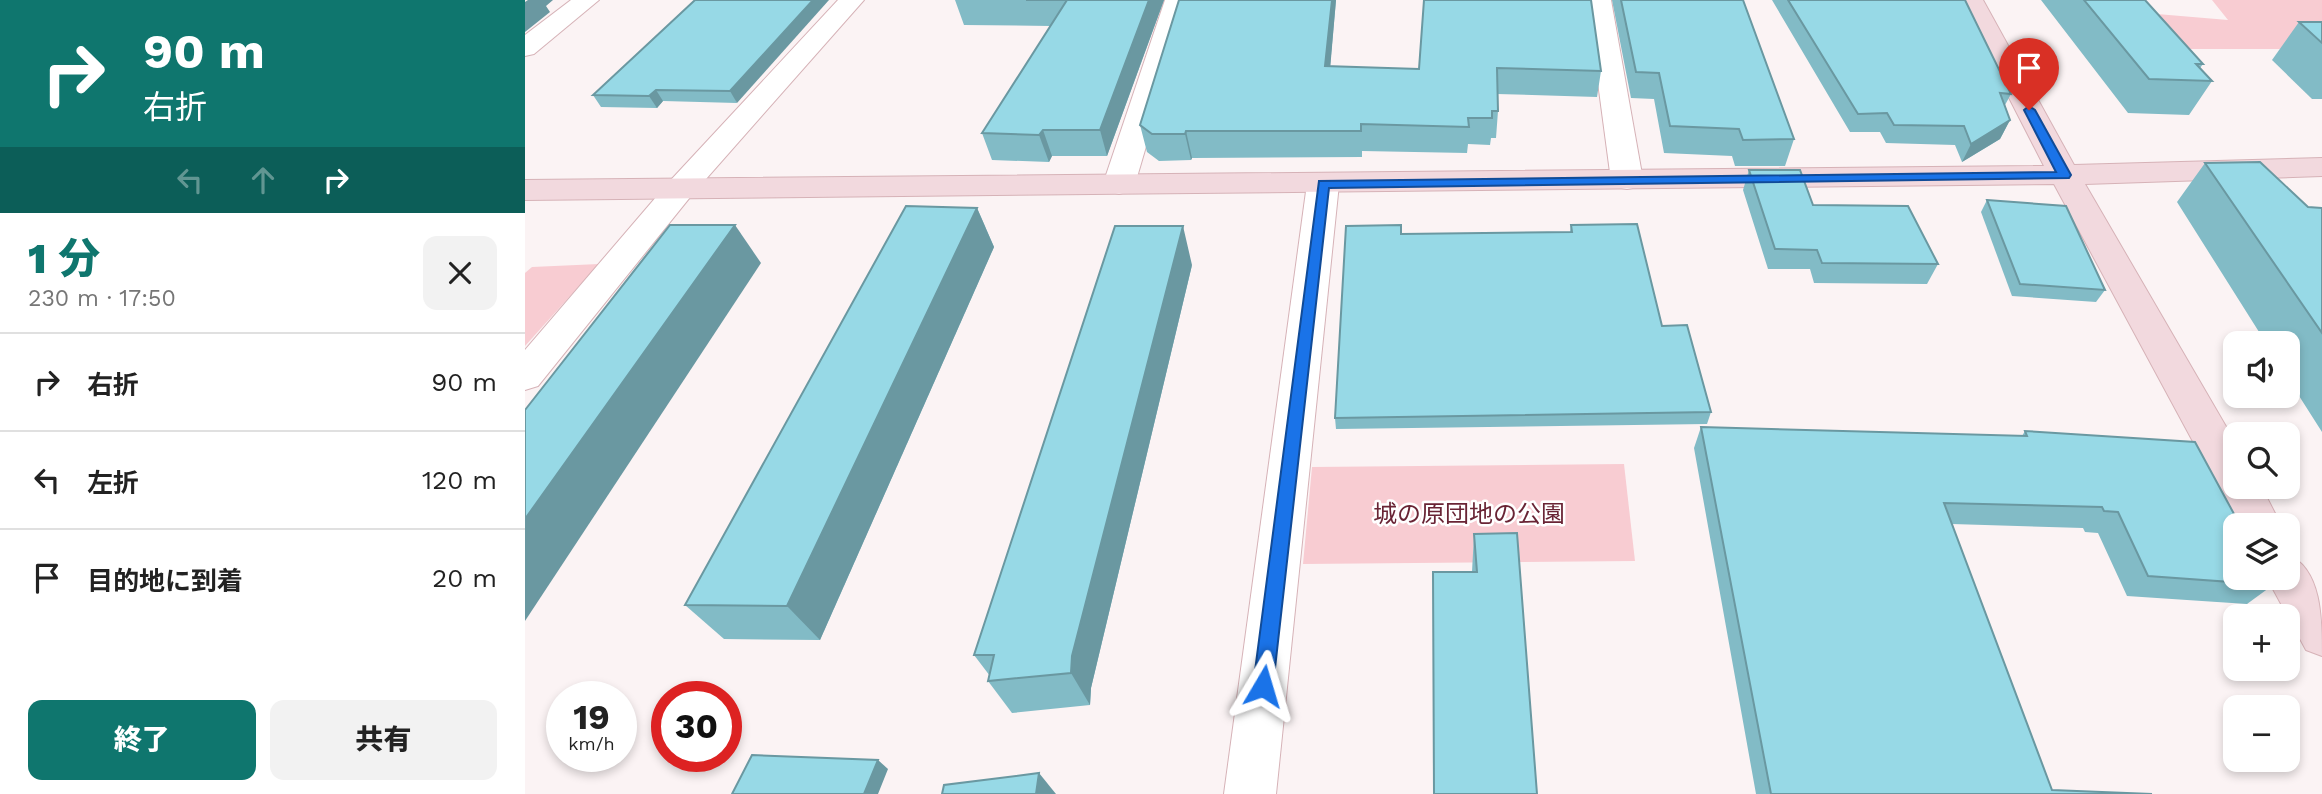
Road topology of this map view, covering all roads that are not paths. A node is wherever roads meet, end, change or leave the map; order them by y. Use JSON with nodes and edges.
{"nodes":[{"id":1,"x":587,"y":0,"type":"edge"},
{"id":2,"x":852,"y":0,"type":"edge"},
{"id":3,"x":1177,"y":0,"type":"edge"},
{"id":4,"x":1599,"y":0,"type":"edge"},
{"id":5,"x":1971,"y":0,"type":"edge"},
{"id":6,"x":525,"y":48,"type":"edge"},
{"id":7,"x":2322,"y":167,"type":"edge"},
{"id":8,"x":2064,"y":175,"type":"junction"},
{"id":9,"x":1627,"y":180,"type":"junction"},
{"id":10,"x":1119,"y":184,"type":"junction"},
{"id":11,"x":1323,"y":184,"type":"junction"},
{"id":12,"x":680,"y":189,"type":"junction"},
{"id":13,"x":525,"y":190,"type":"edge"},
{"id":14,"x":525,"y":376,"type":"edge"},
{"id":15,"x":2223,"y":459,"type":"edge"},
{"id":16,"x":2297,"y":590,"type":"edge"},
{"id":17,"x":2322,"y":635,"type":"edge"},
{"id":18,"x":1250,"y":794,"type":"edge"}],
"edges":[{"from":1,"to":6,"type":"street"},
{"from":2,"to":12,"type":"street"},
{"from":3,"to":10,"type":"street"},
{"from":4,"to":9,"type":"street"},
{"from":5,"to":8,"type":"street"},
{"from":7,"to":8,"type":"street"},
{"from":8,"to":9,"type":"street"},
{"from":8,"to":15,"type":"street"},
{"from":9,"to":11,"type":"street"},
{"from":10,"to":11,"type":"street"},
{"from":10,"to":12,"type":"street"},
{"from":11,"to":18,"type":"street"},
{"from":12,"to":13,"type":"street"},
{"from":12,"to":14,"type":"street"},
{"from":16,"to":17,"type":"street"}]}
